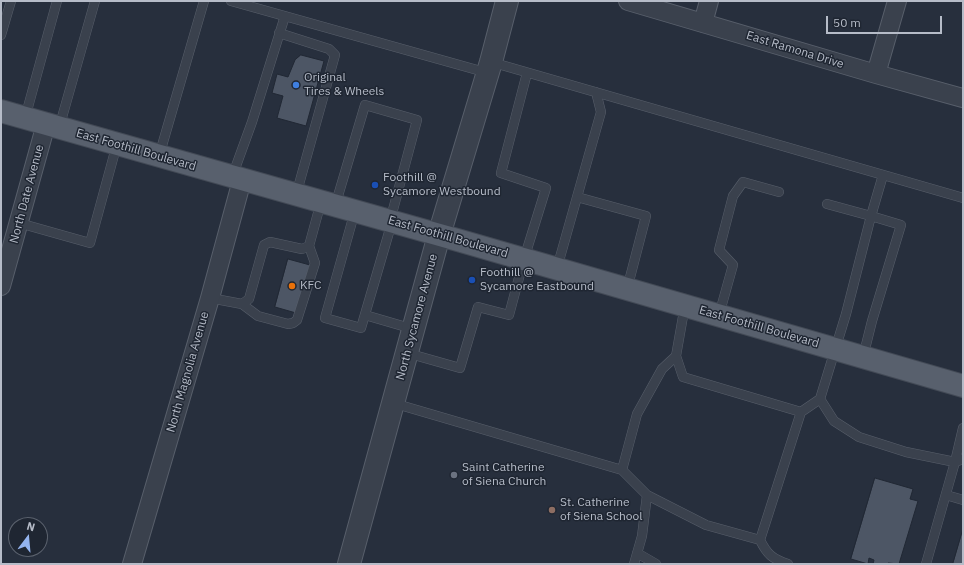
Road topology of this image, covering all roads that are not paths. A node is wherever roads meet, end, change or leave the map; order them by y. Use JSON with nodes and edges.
{"nodes":[{"id":1,"x":11,"y":1,"type":"edge"},
{"id":2,"x":57,"y":1,"type":"edge"},
{"id":3,"x":95,"y":1,"type":"edge"},
{"id":4,"x":204,"y":1,"type":"edge"},
{"id":5,"x":230,"y":1,"type":"edge"},
{"id":6,"x":507,"y":1,"type":"edge"},
{"id":7,"x":628,"y":1,"type":"edge"},
{"id":8,"x":709,"y":1,"type":"edge"},
{"id":9,"x":896,"y":1,"type":"edge"},
{"id":10,"x":285,"y":16,"type":"junction"},
{"id":11,"x":703,"y":23,"type":"junction"},
{"id":12,"x":279,"y":33,"type":"junction"},
{"id":13,"x":1,"y":35,"type":"edge"},
{"id":14,"x":489,"y":68,"type":"junction"},
{"id":15,"x":527,"y":73,"type":"junction"},
{"id":16,"x":876,"y":74,"type":"junction"},
{"id":17,"x":596,"y":92,"type":"junction"},
{"id":18,"x":963,"y":98,"type":"edge"},
{"id":19,"x":1,"y":111,"type":"edge"},
{"id":20,"x":25,"y":118,"type":"junction"},
{"id":21,"x":52,"y":126,"type":"junction"},
{"id":22,"x":117,"y":144,"type":"junction"},
{"id":23,"x":160,"y":156,"type":"junction"},
{"id":24,"x":884,"y":175,"type":"junction"},
{"id":25,"x":237,"y":178,"type":"junction"},
{"id":26,"x":779,"y":192,"type":"dead end"},
{"id":27,"x":296,"y":195,"type":"junction"},
{"id":28,"x":577,"y":197,"type":"junction"},
{"id":29,"x":963,"y":198,"type":"edge"},
{"id":30,"x":827,"y":204,"type":"dead end"},
{"id":31,"x":337,"y":206,"type":"junction"},
{"id":32,"x":871,"y":216,"type":"junction"},
{"id":33,"x":391,"y":221,"type":"junction"},
{"id":34,"x":19,"y":223,"type":"junction"},
{"id":35,"x":439,"y":235,"type":"junction"},
{"id":36,"x":309,"y":246,"type":"junction"},
{"id":37,"x":524,"y":259,"type":"junction"},
{"id":38,"x":557,"y":268,"type":"junction"},
{"id":39,"x":1,"y":286,"type":"edge"},
{"id":40,"x":627,"y":289,"type":"junction"},
{"id":41,"x":210,"y":298,"type":"junction"},
{"id":42,"x":242,"y":304,"type":"junction"},
{"id":43,"x":685,"y":306,"type":"junction"},
{"id":44,"x":365,"y":315,"type":"junction"},
{"id":45,"x":719,"y":316,"type":"junction"},
{"id":46,"x":414,"y":329,"type":"junction"},
{"id":47,"x":836,"y":349,"type":"junction"},
{"id":48,"x":407,"y":353,"type":"junction"},
{"id":49,"x":676,"y":356,"type":"junction"},
{"id":50,"x":863,"y":357,"type":"junction"},
{"id":51,"x":963,"y":386,"type":"edge"},
{"id":52,"x":820,"y":399,"type":"junction"},
{"id":53,"x":393,"y":403,"type":"junction"},
{"id":54,"x":801,"y":412,"type":"junction"},
{"id":55,"x":963,"y":428,"type":"edge"},
{"id":56,"x":959,"y":461,"type":"edge"},
{"id":57,"x":622,"y":470,"type":"junction"},
{"id":58,"x":647,"y":495,"type":"junction"},
{"id":59,"x":946,"y":495,"type":"junction"},
{"id":60,"x":963,"y":500,"type":"edge"},
{"id":61,"x":760,"y":540,"type":"junction"},
{"id":62,"x":637,"y":553,"type":"junction"},
{"id":63,"x":132,"y":564,"type":"edge"},
{"id":64,"x":349,"y":564,"type":"edge"},
{"id":65,"x":634,"y":564,"type":"edge"},
{"id":66,"x":656,"y":564,"type":"edge"},
{"id":67,"x":788,"y":564,"type":"edge"},
{"id":68,"x":926,"y":564,"type":"edge"}],
"edges":[{"from":1,"to":13,"type":"lane"},
{"from":2,"to":20,"type":"lane"},
{"from":3,"to":21,"type":"lane"},
{"from":4,"to":23,"type":"lane"},
{"from":5,"to":10,"type":"lane"},
{"from":6,"to":14,"type":"street","name":"North Sycamore Avenue"},
{"from":7,"to":11,"type":"street","name":"East Ramona Drive"},
{"from":8,"to":11,"type":"street"},
{"from":9,"to":16,"type":"street"},
{"from":10,"to":12,"type":"lane"},
{"from":10,"to":14,"type":"lane"},
{"from":11,"to":16,"type":"street","name":"East Ramona Drive"},
{"from":12,"to":25,"type":"lane"},
{"from":12,"to":27,"type":"lane"},
{"from":14,"to":15,"type":"lane"},
{"from":14,"to":35,"type":"street","name":"North Sycamore Avenue"},
{"from":15,"to":17,"type":"lane"},
{"from":15,"to":37,"type":"lane"},
{"from":16,"to":18,"type":"street","name":"East Ramona Drive"},
{"from":17,"to":24,"type":"lane"},
{"from":17,"to":28,"type":"lane"},
{"from":19,"to":20,"type":"main road","name":"East Foothill Boulevard"},
{"from":20,"to":21,"type":"main road","name":"East Foothill Boulevard"},
{"from":21,"to":22,"type":"main road","name":"East Foothill Boulevard"},
{"from":21,"to":34,"type":"street","name":"North Date Avenue"},
{"from":22,"to":23,"type":"main road","name":"East Foothill Boulevard"},
{"from":22,"to":34,"type":"lane"},
{"from":23,"to":25,"type":"main road","name":"East Foothill Boulevard"},
{"from":24,"to":29,"type":"lane"},
{"from":24,"to":32,"type":"lane"},
{"from":25,"to":27,"type":"main road","name":"East Foothill Boulevard"},
{"from":25,"to":41,"type":"street","name":"North Magnolia Avenue"},
{"from":26,"to":45,"type":"lane"},
{"from":27,"to":31,"type":"main road","name":"East Foothill Boulevard"},
{"from":28,"to":38,"type":"lane"},
{"from":28,"to":40,"type":"lane"},
{"from":30,"to":32,"type":"lane"},
{"from":31,"to":33,"type":"main road","name":"East Foothill Boulevard"},
{"from":31,"to":33,"type":"lane"},
{"from":31,"to":36,"type":"lane"},
{"from":31,"to":44,"type":"lane"},
{"from":32,"to":47,"type":"lane"},
{"from":32,"to":50,"type":"lane"},
{"from":33,"to":35,"type":"main road","name":"East Foothill Boulevard"},
{"from":33,"to":44,"type":"lane"},
{"from":34,"to":39,"type":"street","name":"North Date Avenue"},
{"from":35,"to":37,"type":"main road","name":"East Foothill Boulevard"},
{"from":35,"to":46,"type":"street","name":"North Sycamore Avenue"},
{"from":36,"to":42,"type":"lane"},
{"from":36,"to":42,"type":"lane"},
{"from":37,"to":38,"type":"main road","name":"East Foothill Boulevard"},
{"from":37,"to":48,"type":"lane"},
{"from":38,"to":40,"type":"main road","name":"East Foothill Boulevard"},
{"from":40,"to":43,"type":"main road","name":"East Foothill Boulevard"},
{"from":41,"to":42,"type":"lane"},
{"from":41,"to":63,"type":"street","name":"North Magnolia Avenue"},
{"from":43,"to":45,"type":"main road","name":"East Foothill Boulevard"},
{"from":43,"to":49,"type":"lane"},
{"from":44,"to":46,"type":"lane"},
{"from":45,"to":47,"type":"main road","name":"East Foothill Boulevard"},
{"from":46,"to":48,"type":"street","name":"North Sycamore Avenue"},
{"from":47,"to":50,"type":"main road","name":"East Foothill Boulevard"},
{"from":47,"to":52,"type":"lane"},
{"from":48,"to":53,"type":"street","name":"North Sycamore Avenue"},
{"from":49,"to":54,"type":"lane"},
{"from":49,"to":57,"type":"lane"},
{"from":50,"to":51,"type":"main road","name":"East Foothill Boulevard"},
{"from":52,"to":54,"type":"lane"},
{"from":52,"to":56,"type":"lane"},
{"from":53,"to":57,"type":"lane"},
{"from":53,"to":64,"type":"street","name":"North Sycamore Avenue"},
{"from":54,"to":61,"type":"lane"},
{"from":55,"to":56,"type":"lane"},
{"from":56,"to":59,"type":"lane"},
{"from":57,"to":58,"type":"lane"},
{"from":58,"to":61,"type":"lane"},
{"from":58,"to":62,"type":"lane"},
{"from":59,"to":60,"type":"lane"},
{"from":59,"to":68,"type":"lane"},
{"from":61,"to":67,"type":"lane"},
{"from":62,"to":65,"type":"lane"},
{"from":62,"to":66,"type":"lane"}]}
